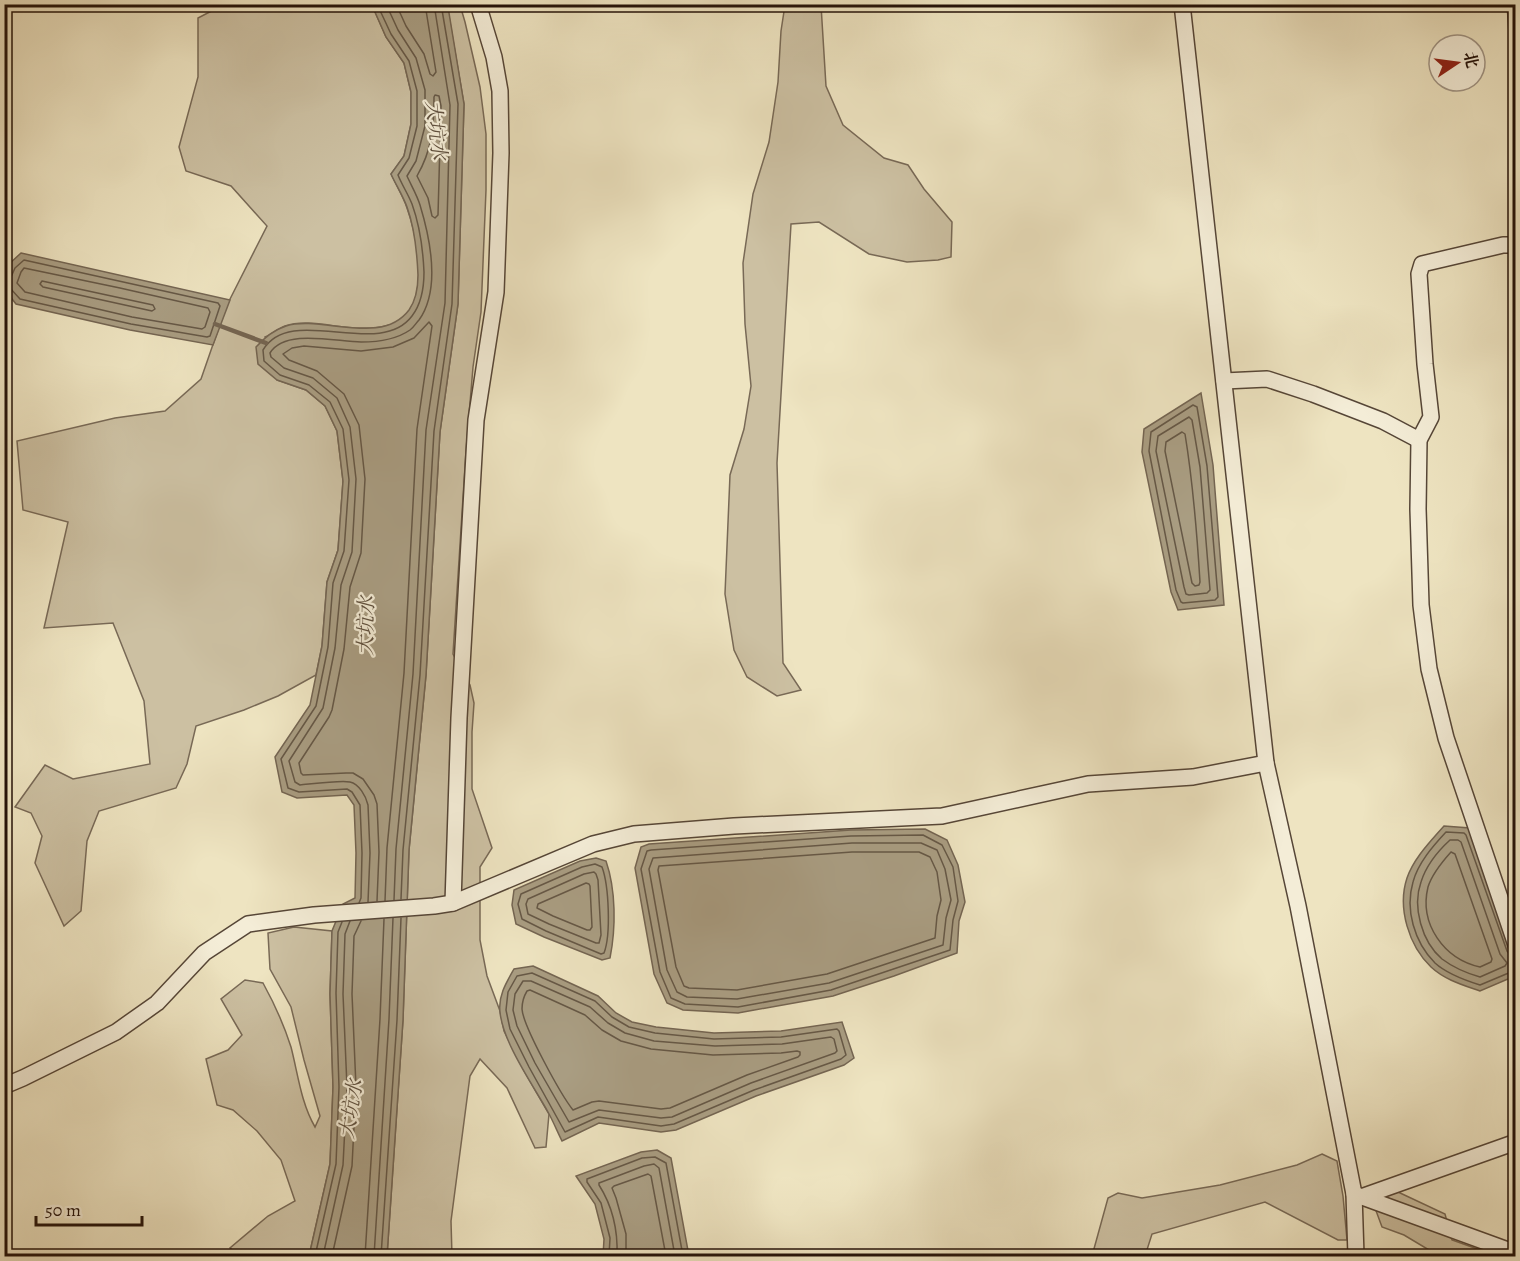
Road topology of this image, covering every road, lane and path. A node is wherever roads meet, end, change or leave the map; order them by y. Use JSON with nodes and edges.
{"nodes":[{"id":1,"x":478,"y":4,"type":"edge"},
{"id":2,"x":1182,"y":4,"type":"edge"},
{"id":3,"x":1515,"y":245,"type":"edge"},
{"id":4,"x":1224,"y":381,"type":"junction"},
{"id":5,"x":1419,"y":440,"type":"junction"},
{"id":6,"x":1266,"y":763,"type":"junction"},
{"id":7,"x":453,"y":903,"type":"junction"},
{"id":8,"x":1515,"y":945,"type":"edge"},
{"id":9,"x":4,"y":1086,"type":"edge"},
{"id":10,"x":1515,"y":1142,"type":"edge"},
{"id":11,"x":1357,"y":1196,"type":"junction"},
{"id":12,"x":1515,"y":1253,"type":"edge"},
{"id":13,"x":1356,"y":1257,"type":"edge"}],
"edges":[{"from":1,"to":7,"type":"street"},
{"from":2,"to":4,"type":"street"},
{"from":3,"to":5,"type":"street"},
{"from":4,"to":5,"type":"street"},
{"from":4,"to":6,"type":"street"},
{"from":5,"to":8,"type":"street"},
{"from":6,"to":7,"type":"street"},
{"from":6,"to":11,"type":"street"},
{"from":7,"to":9,"type":"street"},
{"from":10,"to":11,"type":"street"},
{"from":11,"to":12,"type":"street"},
{"from":11,"to":13,"type":"street"}]}
